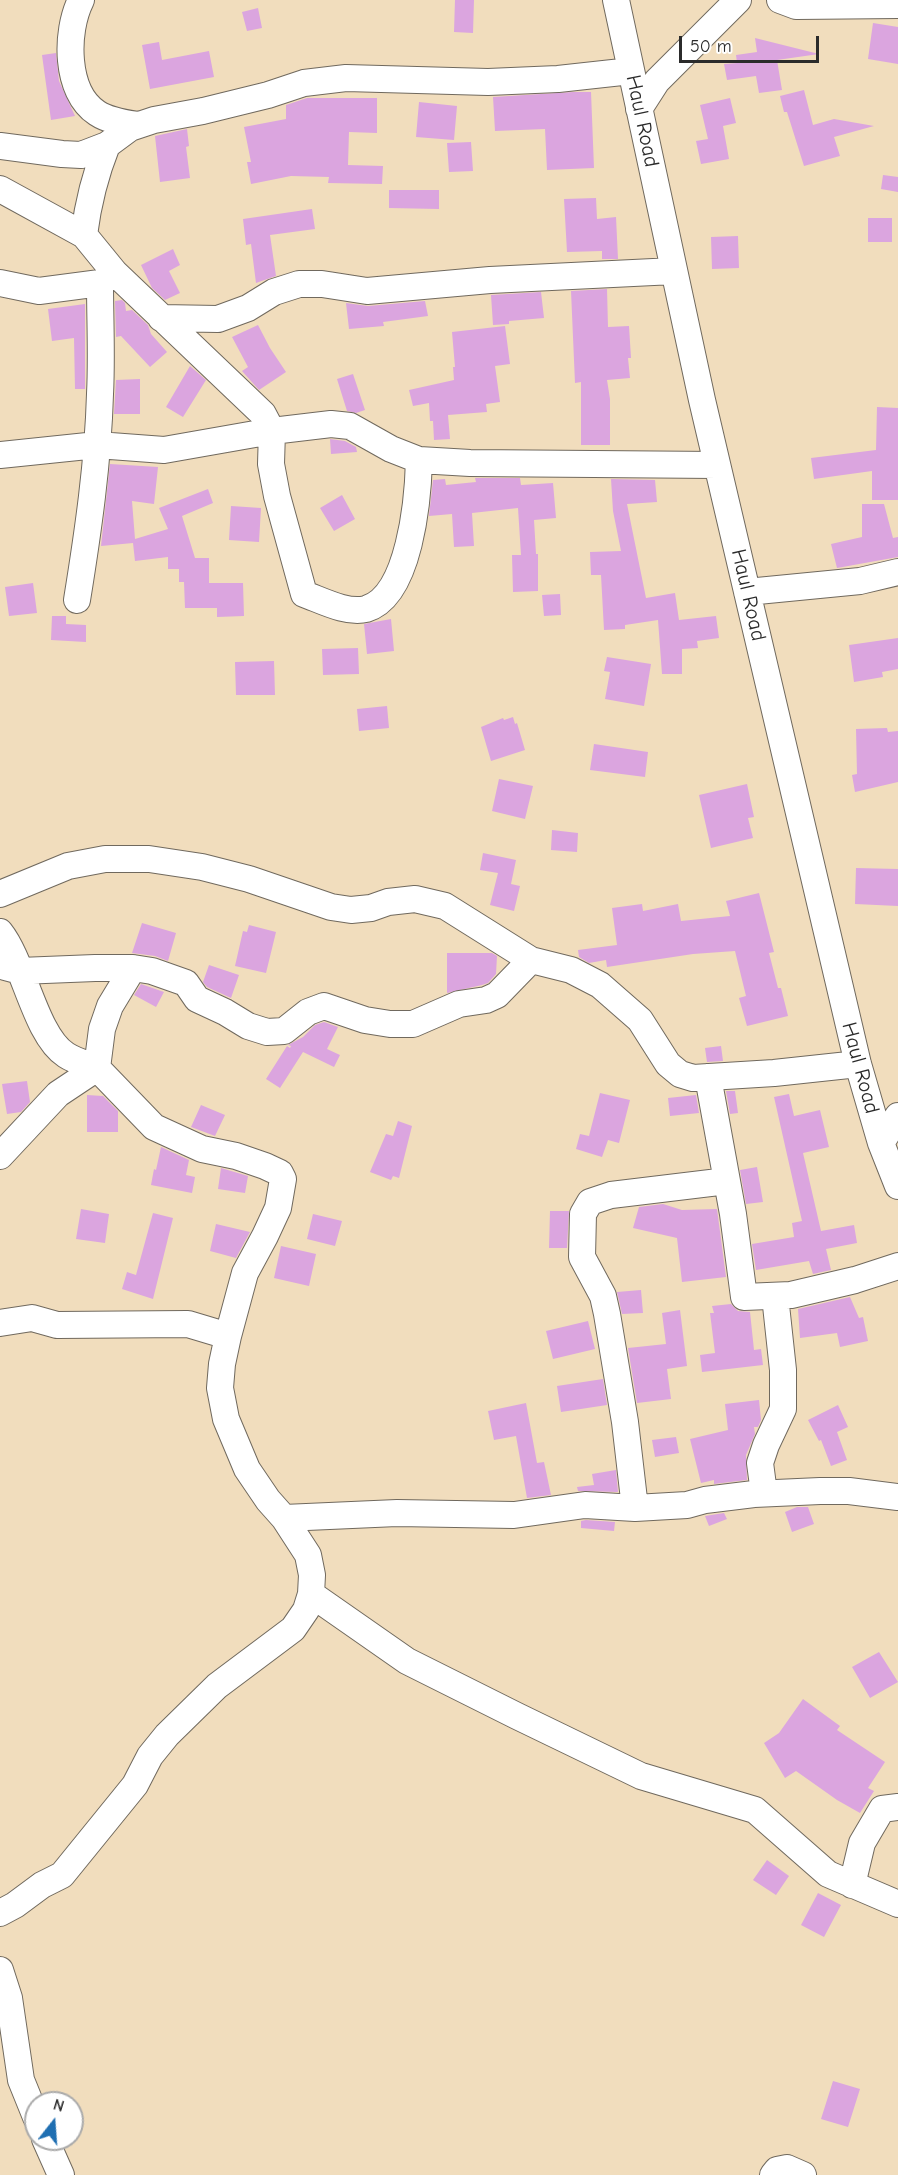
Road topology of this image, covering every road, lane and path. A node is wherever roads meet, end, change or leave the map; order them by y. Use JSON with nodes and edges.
{"nodes":[{"id":1,"x":81,"y":0,"type":"edge"},
{"id":2,"x":616,"y":0,"type":"edge"},
{"id":3,"x":738,"y":0,"type":"edge"},
{"id":4,"x":780,"y":0,"type":"edge"},
{"id":5,"x":898,"y":5,"type":"edge"},
{"id":6,"x":631,"y":71,"type":"junction"},
{"id":7,"x":639,"y":109,"type":"junction"},
{"id":8,"x":138,"y":125,"type":"junction"},
{"id":9,"x":0,"y":146,"type":"edge"},
{"id":10,"x":108,"y":146,"type":"junction"},
{"id":11,"x":0,"y":189,"type":"edge"},
{"id":12,"x":84,"y":235,"type":"junction"},
{"id":13,"x":674,"y":271,"type":"junction"},
{"id":14,"x":107,"y":278,"type":"junction"},
{"id":15,"x":0,"y":283,"type":"edge"},
{"id":16,"x":161,"y":318,"type":"junction"},
{"id":17,"x":272,"y":430,"type":"junction"},
{"id":18,"x":97,"y":445,"type":"junction"},
{"id":19,"x":0,"y":455,"type":"edge"},
{"id":20,"x":419,"y":460,"type":"junction"},
{"id":21,"x":717,"y":465,"type":"junction"},
{"id":22,"x":898,"y":572,"type":"edge"},
{"id":23,"x":747,"y":592,"type":"junction"},
{"id":24,"x":77,"y":600,"type":"dead end"},
{"id":25,"x":0,"y":894,"type":"edge"},
{"id":26,"x":0,"y":932,"type":"edge"},
{"id":27,"x":531,"y":960,"type":"junction"},
{"id":28,"x":10,"y":968,"type":"edge"},
{"id":29,"x":133,"y":968,"type":"junction"},
{"id":30,"x":858,"y":1064,"type":"junction"},
{"id":31,"x":97,"y":1068,"type":"junction"},
{"id":32,"x":708,"y":1077,"type":"junction"},
{"id":33,"x":898,"y":1116,"type":"edge"},
{"id":34,"x":881,"y":1143,"type":"junction"},
{"id":35,"x":0,"y":1156,"type":"edge"},
{"id":36,"x":727,"y":1181,"type":"junction"},
{"id":37,"x":898,"y":1185,"type":"edge"},
{"id":38,"x":898,"y":1266,"type":"edge"},
{"id":39,"x":775,"y":1296,"type":"junction"},
{"id":40,"x":0,"y":1323,"type":"edge"},
{"id":41,"x":228,"y":1336,"type":"junction"},
{"id":42,"x":764,"y":1493,"type":"junction"},
{"id":43,"x":898,"y":1497,"type":"edge"},
{"id":44,"x":635,"y":1508,"type":"junction"},
{"id":45,"x":284,"y":1518,"type":"junction"},
{"id":46,"x":311,"y":1594,"type":"junction"},
{"id":47,"x":898,"y":1786,"type":"edge"},
{"id":48,"x":890,"y":1808,"type":"edge"},
{"id":49,"x":852,"y":1885,"type":"junction"},
{"id":50,"x":898,"y":1905,"type":"edge"},
{"id":51,"x":0,"y":1913,"type":"edge"},
{"id":52,"x":0,"y":1970,"type":"edge"},
{"id":53,"x":26,"y":2091,"type":"edge"},
{"id":54,"x":50,"y":2151,"type":"edge"},
{"id":55,"x":61,"y":2175,"type":"edge"},
{"id":56,"x":773,"y":2175,"type":"edge"},
{"id":57,"x":803,"y":2175,"type":"edge"}],
"edges":[{"from":1,"to":8,"type":"street"},
{"from":2,"to":6,"type":"street","name":"Haul Road"},
{"from":3,"to":7,"type":"street"},
{"from":4,"to":5,"type":"street"},
{"from":6,"to":7,"type":"street","name":"Haul Road"},
{"from":6,"to":8,"type":"street"},
{"from":7,"to":13,"type":"street","name":"Haul Road"},
{"from":8,"to":10,"type":"street"},
{"from":9,"to":10,"type":"street"},
{"from":10,"to":12,"type":"street"},
{"from":11,"to":12,"type":"street"},
{"from":12,"to":14,"type":"street"},
{"from":13,"to":16,"type":"street"},
{"from":13,"to":21,"type":"street","name":"Haul Road"},
{"from":14,"to":15,"type":"street"},
{"from":14,"to":16,"type":"street"},
{"from":14,"to":18,"type":"street"},
{"from":16,"to":17,"type":"street"},
{"from":17,"to":18,"type":"street"},
{"from":17,"to":20,"type":"street"},
{"from":17,"to":20,"type":"street"},
{"from":18,"to":19,"type":"street"},
{"from":18,"to":24,"type":"street"},
{"from":20,"to":21,"type":"street"},
{"from":21,"to":23,"type":"street","name":"Haul Road"},
{"from":22,"to":23,"type":"street"},
{"from":23,"to":30,"type":"street","name":"Haul Road"},
{"from":25,"to":27,"type":"street"},
{"from":26,"to":28,"type":"street"},
{"from":27,"to":29,"type":"street"},
{"from":27,"to":32,"type":"street"},
{"from":28,"to":29,"type":"street"},
{"from":28,"to":31,"type":"street"},
{"from":29,"to":31,"type":"street"},
{"from":30,"to":32,"type":"street"},
{"from":30,"to":34,"type":"street","name":"Haul Road"},
{"from":31,"to":35,"type":"street"},
{"from":31,"to":41,"type":"street"},
{"from":32,"to":36,"type":"street"},
{"from":33,"to":34,"type":"street"},
{"from":34,"to":37,"type":"street","name":"Haul Road"},
{"from":36,"to":39,"type":"street"},
{"from":36,"to":44,"type":"street"},
{"from":38,"to":39,"type":"street"},
{"from":39,"to":42,"type":"street"},
{"from":40,"to":41,"type":"street"},
{"from":41,"to":45,"type":"street"},
{"from":42,"to":43,"type":"street"},
{"from":42,"to":44,"type":"street"},
{"from":44,"to":45,"type":"street"},
{"from":45,"to":46,"type":"street"},
{"from":46,"to":49,"type":"street"},
{"from":46,"to":51,"type":"street"},
{"from":47,"to":48,"type":"street"},
{"from":48,"to":49,"type":"street"},
{"from":49,"to":50,"type":"street"},
{"from":52,"to":53,"type":"street"},
{"from":54,"to":55,"type":"street"},
{"from":56,"to":57,"type":"street"}]}
